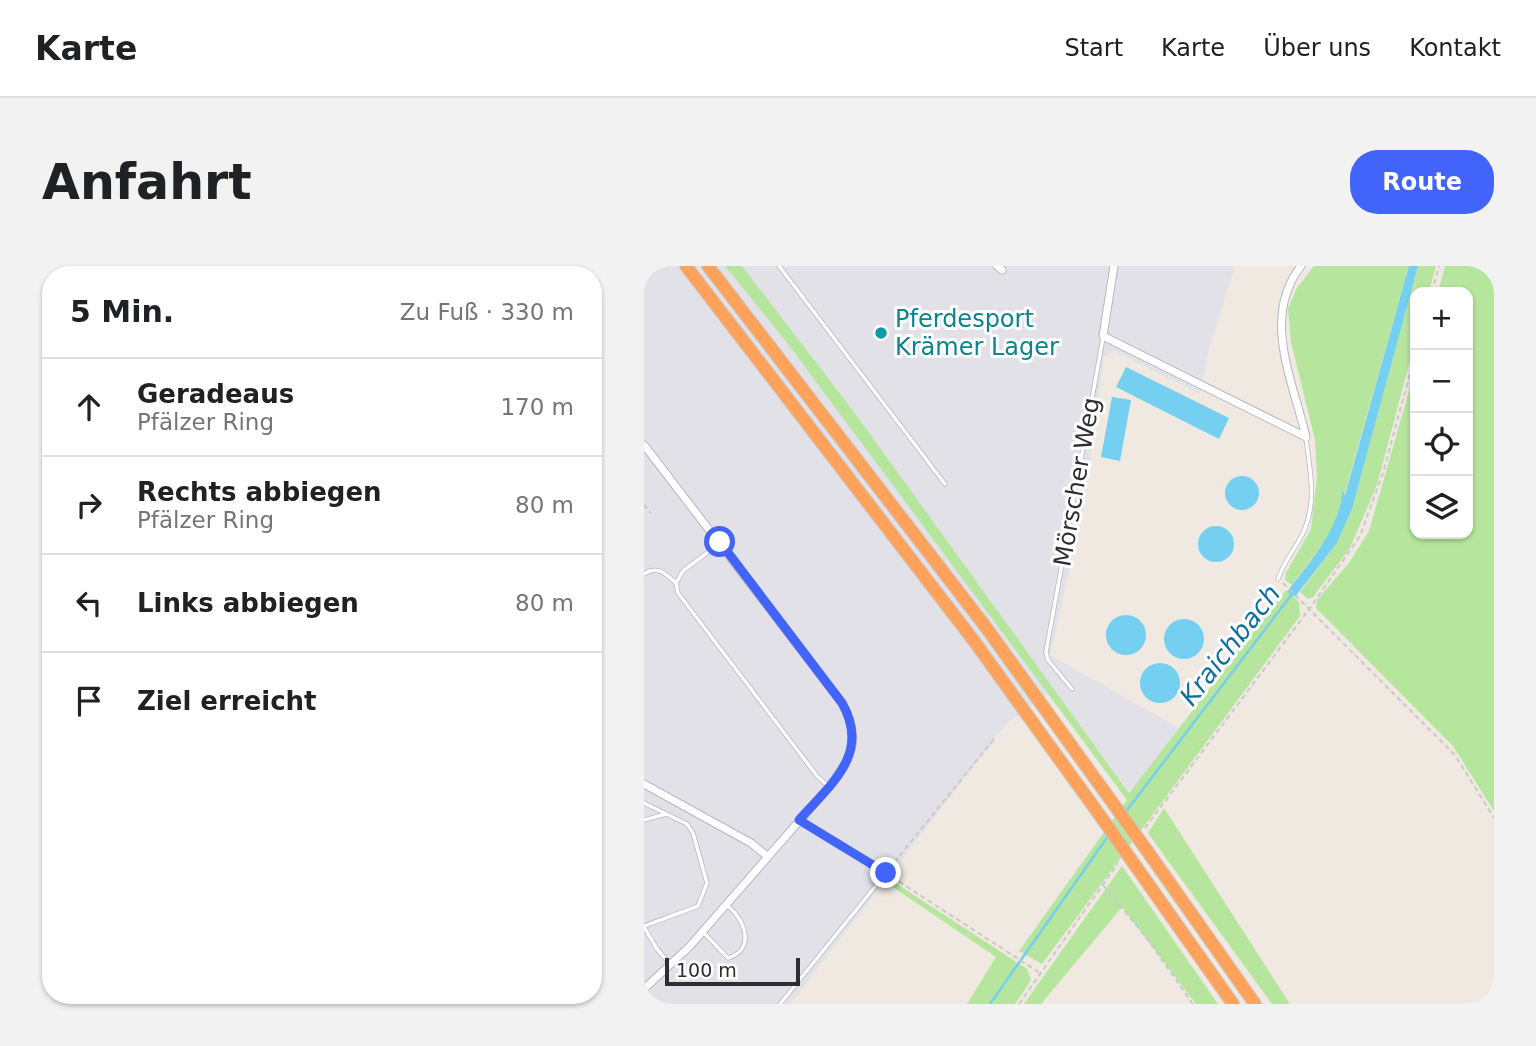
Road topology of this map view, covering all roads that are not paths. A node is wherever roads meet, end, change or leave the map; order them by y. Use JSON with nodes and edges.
{"nodes":[{"id":1,"x":685,"y":266,"type":"edge"},
{"id":2,"x":708,"y":266,"type":"edge"},
{"id":3,"x":779,"y":266,"type":"edge"},
{"id":4,"x":1114,"y":266,"type":"edge"},
{"id":5,"x":1300,"y":266,"type":"edge"},
{"id":6,"x":1103,"y":336,"type":"junction"},
{"id":7,"x":1306,"y":437,"type":"junction"},
{"id":8,"x":644,"y":445,"type":"edge"},
{"id":9,"x":945,"y":484,"type":"dead end"},
{"id":10,"x":720,"y":542,"type":"junction"},
{"id":11,"x":644,"y":574,"type":"edge"},
{"id":12,"x":1278,"y":579,"type":"dead end"},
{"id":13,"x":676,"y":583,"type":"junction"},
{"id":14,"x":1072,"y":689,"type":"dead end"},
{"id":15,"x":644,"y":785,"type":"edge"},
{"id":16,"x":829,"y":787,"type":"junction"},
{"id":17,"x":644,"y":803,"type":"edge"},
{"id":18,"x":667,"y":814,"type":"junction"},
{"id":19,"x":644,"y":820,"type":"edge"},
{"id":20,"x":799,"y":820,"type":"junction"},
{"id":21,"x":767,"y":856,"type":"junction"},
{"id":22,"x":726,"y":904,"type":"junction"},
{"id":23,"x":644,"y":926,"type":"edge"},
{"id":24,"x":702,"y":932,"type":"junction"},
{"id":25,"x":671,"y":965,"type":"junction"},
{"id":26,"x":644,"y":989,"type":"edge"},
{"id":27,"x":780,"y":1004,"type":"edge"},
{"id":28,"x":1233,"y":1004,"type":"edge"},
{"id":29,"x":1255,"y":1004,"type":"edge"}],
"edges":[{"from":1,"to":28,"type":"highway","bridge":true},
{"from":2,"to":29,"type":"highway","bridge":true},
{"from":3,"to":9,"type":"lane"},
{"from":4,"to":6,"type":"street","name":"Mörscher Weg"},
{"from":5,"to":7,"type":"street"},
{"from":6,"to":7,"type":"street"},
{"from":6,"to":14,"type":"lane","name":"Mörscher Weg"},
{"from":7,"to":12,"type":"lane"},
{"from":8,"to":10,"type":"street"},
{"from":10,"to":13,"type":"lane"},
{"from":10,"to":16,"type":"street"},
{"from":11,"to":13,"type":"lane"},
{"from":13,"to":16,"type":"lane"},
{"from":15,"to":21,"type":"street"},
{"from":16,"to":20,"type":"street"},
{"from":17,"to":18,"type":"lane"},
{"from":18,"to":19,"type":"lane"},
{"from":18,"to":23,"type":"lane"},
{"from":20,"to":21,"type":"street"},
{"from":20,"to":27,"type":"lane"},
{"from":21,"to":22,"type":"street"},
{"from":22,"to":24,"type":"street"},
{"from":22,"to":24,"type":"lane"},
{"from":23,"to":25,"type":"lane"},
{"from":24,"to":25,"type":"street"},
{"from":25,"to":26,"type":"street"}]}
